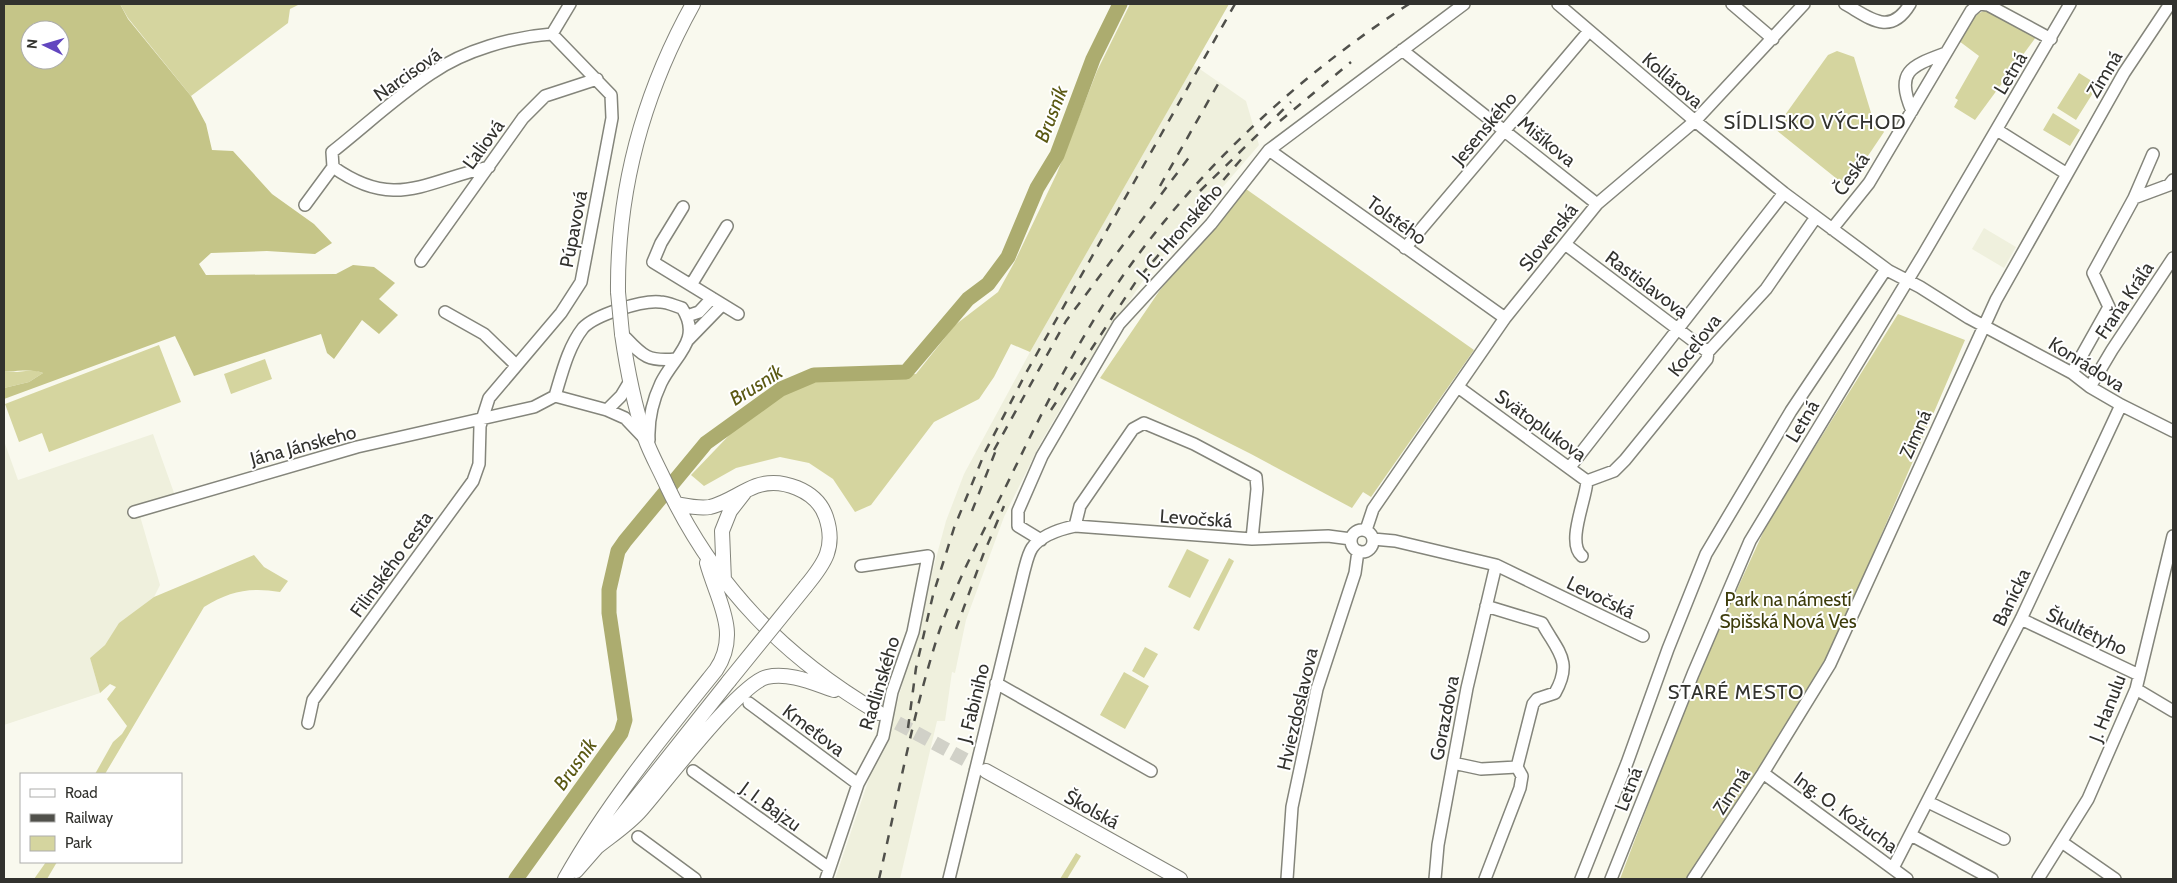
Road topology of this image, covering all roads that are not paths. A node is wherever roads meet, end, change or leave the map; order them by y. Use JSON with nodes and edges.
{"nodes":[{"id":1,"x":570,"y":4,"type":"edge"},
{"id":2,"x":693,"y":4,"type":"edge"},
{"id":3,"x":1464,"y":4,"type":"edge"},
{"id":4,"x":1558,"y":4,"type":"edge"},
{"id":5,"x":1732,"y":4,"type":"edge"},
{"id":6,"x":1804,"y":4,"type":"edge"},
{"id":7,"x":1845,"y":4,"type":"edge"},
{"id":8,"x":1910,"y":4,"type":"edge"},
{"id":9,"x":2070,"y":4,"type":"edge"},
{"id":10,"x":2170,"y":4,"type":"edge"},
{"id":11,"x":1589,"y":31,"type":"junction"},
{"id":12,"x":552,"y":34,"type":"junction"},
{"id":13,"x":1773,"y":39,"type":"junction"},
{"id":14,"x":2051,"y":39,"type":"junction"},
{"id":15,"x":1402,"y":50,"type":"junction"},
{"id":16,"x":1946,"y":53,"type":"junction"},
{"id":17,"x":597,"y":79,"type":"junction"},
{"id":18,"x":1912,"y":111,"type":"junction"},
{"id":19,"x":1695,"y":121,"type":"junction"},
{"id":20,"x":1505,"y":130,"type":"junction"},
{"id":21,"x":1997,"y":130,"type":"junction"},
{"id":22,"x":1269,"y":150,"type":"junction"},
{"id":23,"x":2153,"y":154,"type":"dead end"},
{"id":24,"x":333,"y":167,"type":"junction"},
{"id":25,"x":489,"y":167,"type":"junction"},
{"id":26,"x":2067,"y":174,"type":"junction"},
{"id":27,"x":2173,"y":180,"type":"edge"},
{"id":28,"x":1784,"y":193,"type":"junction"},
{"id":29,"x":2134,"y":198,"type":"junction"},
{"id":30,"x":1597,"y":204,"type":"junction"},
{"id":31,"x":305,"y":206,"type":"dead end"},
{"id":32,"x":683,"y":207,"type":"dead end"},
{"id":33,"x":1816,"y":217,"type":"junction"},
{"id":34,"x":727,"y":226,"type":"dead end"},
{"id":35,"x":1832,"y":229,"type":"junction"},
{"id":36,"x":1565,"y":244,"type":"junction"},
{"id":37,"x":1405,"y":248,"type":"junction"},
{"id":38,"x":2173,"y":258,"type":"edge"},
{"id":39,"x":421,"y":261,"type":"dead end"},
{"id":40,"x":1886,"y":269,"type":"junction"},
{"id":41,"x":1907,"y":280,"type":"junction"},
{"id":42,"x":690,"y":285,"type":"junction"},
{"id":43,"x":712,"y":298,"type":"junction"},
{"id":44,"x":722,"y":304,"type":"junction"},
{"id":45,"x":445,"y":312,"type":"dead end"},
{"id":46,"x":738,"y":314,"type":"dead end"},
{"id":47,"x":687,"y":316,"type":"junction"},
{"id":48,"x":1505,"y":318,"type":"junction"},
{"id":49,"x":1983,"y":325,"type":"junction"},
{"id":50,"x":1677,"y":329,"type":"junction"},
{"id":51,"x":622,"y":334,"type":"junction"},
{"id":52,"x":688,"y":340,"type":"junction"},
{"id":53,"x":1708,"y":352,"type":"junction"},
{"id":54,"x":676,"y":359,"type":"junction"},
{"id":55,"x":516,"y":365,"type":"junction"},
{"id":56,"x":2072,"y":373,"type":"junction"},
{"id":57,"x":630,"y":381,"type":"junction"},
{"id":58,"x":1458,"y":387,"type":"junction"},
{"id":59,"x":2090,"y":387,"type":"junction"},
{"id":60,"x":554,"y":396,"type":"junction"},
{"id":61,"x":2121,"y":406,"type":"junction"},
{"id":62,"x":607,"y":410,"type":"junction"},
{"id":63,"x":482,"y":418,"type":"junction"},
{"id":64,"x":2173,"y":431,"type":"edge"},
{"id":65,"x":648,"y":444,"type":"junction"},
{"id":66,"x":1570,"y":467,"type":"junction"},
{"id":67,"x":1587,"y":480,"type":"junction"},
{"id":68,"x":744,"y":492,"type":"junction"},
{"id":69,"x":675,"y":503,"type":"junction"},
{"id":70,"x":134,"y":512,"type":"dead end"},
{"id":71,"x":1075,"y":526,"type":"junction"},
{"id":72,"x":1369,"y":535,"type":"junction"},
{"id":73,"x":2173,"y":536,"type":"edge"},
{"id":74,"x":1252,"y":539,"type":"junction"},
{"id":75,"x":1350,"y":539,"type":"junction"},
{"id":76,"x":1041,"y":540,"type":"junction"},
{"id":77,"x":1358,"y":551,"type":"junction"},
{"id":78,"x":704,"y":553,"type":"junction"},
{"id":79,"x":1582,"y":556,"type":"dead end"},
{"id":80,"x":1496,"y":565,"type":"junction"},
{"id":81,"x":861,"y":566,"type":"dead end"},
{"id":82,"x":724,"y":581,"type":"junction"},
{"id":83,"x":1486,"y":606,"type":"junction"},
{"id":84,"x":2021,"y":619,"type":"junction"},
{"id":85,"x":1642,"y":636,"type":"dead end"},
{"id":86,"x":2139,"y":675,"type":"junction"},
{"id":87,"x":996,"y":683,"type":"junction"},
{"id":88,"x":2136,"y":688,"type":"junction"},
{"id":89,"x":849,"y":695,"type":"junction"},
{"id":90,"x":749,"y":703,"type":"dead end"},
{"id":91,"x":2173,"y":710,"type":"edge"},
{"id":92,"x":879,"y":714,"type":"tunnel mouth"},
{"id":93,"x":308,"y":723,"type":"dead end"},
{"id":94,"x":1453,"y":763,"type":"junction"},
{"id":95,"x":1517,"y":767,"type":"junction"},
{"id":96,"x":986,"y":770,"type":"tunnel mouth"},
{"id":97,"x":693,"y":771,"type":"dead end"},
{"id":98,"x":1151,"y":771,"type":"dead end"},
{"id":99,"x":1763,"y":773,"type":"junction"},
{"id":100,"x":858,"y":784,"type":"junction"},
{"id":101,"x":1928,"y":802,"type":"junction"},
{"id":102,"x":1911,"y":836,"type":"junction"},
{"id":103,"x":638,"y":837,"type":"dead end"},
{"id":104,"x":2004,"y":839,"type":"dead end"},
{"id":105,"x":2066,"y":845,"type":"dead end"},
{"id":106,"x":597,"y":847,"type":"junction"},
{"id":107,"x":1893,"y":868,"type":"junction"},
{"id":108,"x":827,"y":874,"type":"edge"},
{"id":109,"x":566,"y":879,"type":"edge"},
{"id":110,"x":695,"y":879,"type":"edge"},
{"id":111,"x":949,"y":879,"type":"edge"},
{"id":112,"x":1180,"y":879,"type":"edge"},
{"id":113,"x":1287,"y":879,"type":"edge"},
{"id":114,"x":1435,"y":879,"type":"edge"},
{"id":115,"x":1485,"y":879,"type":"edge"},
{"id":116,"x":1581,"y":879,"type":"edge"},
{"id":117,"x":1611,"y":879,"type":"edge"},
{"id":118,"x":1693,"y":879,"type":"edge"},
{"id":119,"x":1907,"y":879,"type":"edge"},
{"id":120,"x":1992,"y":879,"type":"edge"},
{"id":121,"x":2038,"y":879,"type":"edge"},
{"id":122,"x":2115,"y":879,"type":"edge"}],
"edges":[{"from":1,"to":12,"type":"street"},
{"from":2,"to":51,"type":"main road","bridge":true},
{"from":3,"to":15,"type":"street","name":"J. C. Hronského"},
{"from":4,"to":11,"type":"street","name":"Kollárova"},
{"from":5,"to":13,"type":"street"},
{"from":6,"to":13,"type":"street","name":"Slovenská"},
{"from":7,"to":8,"type":"street"},
{"from":9,"to":14,"type":"street","name":"Letná"},
{"from":10,"to":26,"type":"street","name":"Zimná"},
{"from":11,"to":19,"type":"street","name":"Kollárova"},
{"from":11,"to":20,"type":"street","name":"Jesenského"},
{"from":12,"to":17,"type":"street"},
{"from":12,"to":24,"type":"street","name":"Narcisová"},
{"from":13,"to":19,"type":"street","name":"Slovenská"},
{"from":14,"to":16,"type":"street","name":"Česká"},
{"from":14,"to":21,"type":"street","name":"Letná"},
{"from":15,"to":20,"type":"street","name":"Mišíkova"},
{"from":15,"to":22,"type":"street","name":"J. C. Hronského"},
{"from":16,"to":18,"type":"street","name":"Česká"},
{"from":16,"to":18,"type":"street"},
{"from":17,"to":25,"type":"street","name":"Ľaliová"},
{"from":17,"to":55,"type":"street","name":"Púpavová"},
{"from":18,"to":35,"type":"street","name":"Česká"},
{"from":19,"to":28,"type":"street","name":"Kollárova"},
{"from":19,"to":30,"type":"street","name":"Slovenská"},
{"from":20,"to":30,"type":"street","name":"Mišíkova"},
{"from":20,"to":37,"type":"street","name":"Jesenského"},
{"from":21,"to":26,"type":"street"},
{"from":21,"to":41,"type":"street","name":"Letná"},
{"from":22,"to":37,"type":"street","name":"Tolstého"},
{"from":22,"to":76,"type":"street","name":"J. C. Hronského"},
{"from":23,"to":29,"type":"street","name":"Fraňa Kráľa"},
{"from":24,"to":25,"type":"street"},
{"from":24,"to":31,"type":"street"},
{"from":25,"to":39,"type":"street","name":"Ľaliová"},
{"from":26,"to":49,"type":"street","name":"Zimná"},
{"from":27,"to":29,"type":"street"},
{"from":28,"to":33,"type":"street","name":"Kollárova"},
{"from":28,"to":50,"type":"street","name":"Koceľova"},
{"from":29,"to":56,"type":"street","name":"Fraňa Kráľa"},
{"from":30,"to":36,"type":"street","name":"Slovenská"},
{"from":32,"to":42,"type":"street"},
{"from":33,"to":35,"type":"street","name":"Kollárova"},
{"from":33,"to":53,"type":"street","name":"Koceľova"},
{"from":34,"to":42,"type":"street"},
{"from":35,"to":40,"type":"street","name":"Kollárova"},
{"from":36,"to":48,"type":"street","name":"Slovenská"},
{"from":36,"to":50,"type":"street","name":"Rastislavova"},
{"from":37,"to":48,"type":"street","name":"Tolstého"},
{"from":38,"to":59,"type":"street","name":"Fraňa Kráľa"},
{"from":40,"to":41,"type":"street","name":"Kollárova"},
{"from":40,"to":116,"type":"street","name":"Letná"},
{"from":41,"to":49,"type":"street","name":"Konrádova"},
{"from":41,"to":117,"type":"street","name":"Letná"},
{"from":42,"to":43,"type":"street"},
{"from":43,"to":44,"type":"street"},
{"from":43,"to":47,"type":"street"},
{"from":44,"to":46,"type":"street"},
{"from":44,"to":52,"type":"street"},
{"from":45,"to":55,"type":"street"},
{"from":47,"to":52,"type":"street"},
{"from":47,"to":60,"type":"street"},
{"from":48,"to":58,"type":"street","name":"Slovenská"},
{"from":49,"to":56,"type":"street","name":"Konrádova"},
{"from":49,"to":99,"type":"street","name":"Zimná"},
{"from":50,"to":53,"type":"street","name":"Rastislavova"},
{"from":50,"to":66,"type":"street","name":"Koceľova"},
{"from":51,"to":54,"type":"street"},
{"from":51,"to":57,"type":"main road"},
{"from":52,"to":54,"type":"street"},
{"from":53,"to":67,"type":"street","name":"Koceľova"},
{"from":54,"to":65,"type":"street"},
{"from":55,"to":63,"type":"street","name":"Púpavová"},
{"from":56,"to":59,"type":"street","name":"Konrádova"},
{"from":57,"to":62,"type":"street"},
{"from":57,"to":65,"type":"main road"},
{"from":58,"to":66,"type":"street","name":"Svätoplukova"},
{"from":58,"to":72,"type":"street","name":"Slovenská"},
{"from":59,"to":61,"type":"street","name":"Konrádova"},
{"from":60,"to":62,"type":"street"},
{"from":60,"to":63,"type":"street","name":"Jána Jánskeho"},
{"from":61,"to":64,"type":"street","name":"Konrádova"},
{"from":61,"to":84,"type":"street","name":"Banícka"},
{"from":62,"to":65,"type":"street"},
{"from":63,"to":70,"type":"street","name":"Jána Jánskeho"},
{"from":63,"to":93,"type":"street","name":"Filinského cesta"},
{"from":65,"to":69,"type":"main road"},
{"from":66,"to":67,"type":"street","name":"Svätoplukova"},
{"from":67,"to":79,"type":"street","name":"Svätoplukova"},
{"from":68,"to":69,"type":"main road"},
{"from":68,"to":82,"type":"main road"},
{"from":68,"to":106,"type":"main road","bridge":true},
{"from":69,"to":78,"type":"main road"},
{"from":71,"to":74,"type":"street","name":"Levočská"},
{"from":71,"to":74,"type":"street"},
{"from":71,"to":76,"type":"street","name":"Levočská"},
{"from":72,"to":75,"type":"street"},
{"from":72,"to":77,"type":"street"},
{"from":72,"to":80,"type":"street","name":"Levočská"},
{"from":73,"to":86,"type":"street","name":"J. Hanulu"},
{"from":74,"to":75,"type":"street","name":"Levočská"},
{"from":75,"to":77,"type":"street"},
{"from":76,"to":87,"type":"street","name":"J. Fabiniho"},
{"from":77,"to":113,"type":"street","name":"Hviezdoslavova"},
{"from":78,"to":82,"type":"main road"},
{"from":78,"to":109,"type":"main road"},
{"from":80,"to":83,"type":"street","name":"Gorazdova"},
{"from":80,"to":85,"type":"street","name":"Levočská"},
{"from":81,"to":100,"type":"street","name":"Radlinského"},
{"from":82,"to":89,"type":"main road"},
{"from":83,"to":94,"type":"street","name":"Gorazdova"},
{"from":83,"to":95,"type":"street"},
{"from":84,"to":86,"type":"street","name":"Škultétyho"},
{"from":84,"to":101,"type":"street","name":"Banícka"},
{"from":86,"to":88,"type":"street","name":"J. Hanulu"},
{"from":87,"to":98,"type":"street"},
{"from":87,"to":111,"type":"street","name":"J. Fabiniho"},
{"from":88,"to":91,"type":"street"},
{"from":88,"to":121,"type":"street","name":"J. Hanulu"},
{"from":89,"to":92,"type":"main road"},
{"from":89,"to":106,"type":"main road"},
{"from":90,"to":100,"type":"street","name":"Kmeťova"},
{"from":94,"to":95,"type":"street"},
{"from":94,"to":114,"type":"street","name":"Gorazdova"},
{"from":95,"to":115,"type":"street"},
{"from":96,"to":112,"type":"main road","name":"Školská"},
{"from":97,"to":108,"type":"street","name":"J. I. Bajzu"},
{"from":99,"to":107,"type":"street","name":"Ing. O. Kožucha"},
{"from":99,"to":118,"type":"street","name":"Zimná"},
{"from":100,"to":108,"type":"street","name":"Radlinského"},
{"from":101,"to":102,"type":"street","name":"Banícka"},
{"from":101,"to":104,"type":"street"},
{"from":102,"to":107,"type":"street","name":"Banícka"},
{"from":102,"to":120,"type":"street"},
{"from":103,"to":110,"type":"street"},
{"from":105,"to":122,"type":"street"},
{"from":106,"to":109,"type":"main road"},
{"from":107,"to":119,"type":"street","name":"Ing. O. Kožucha"}]}
